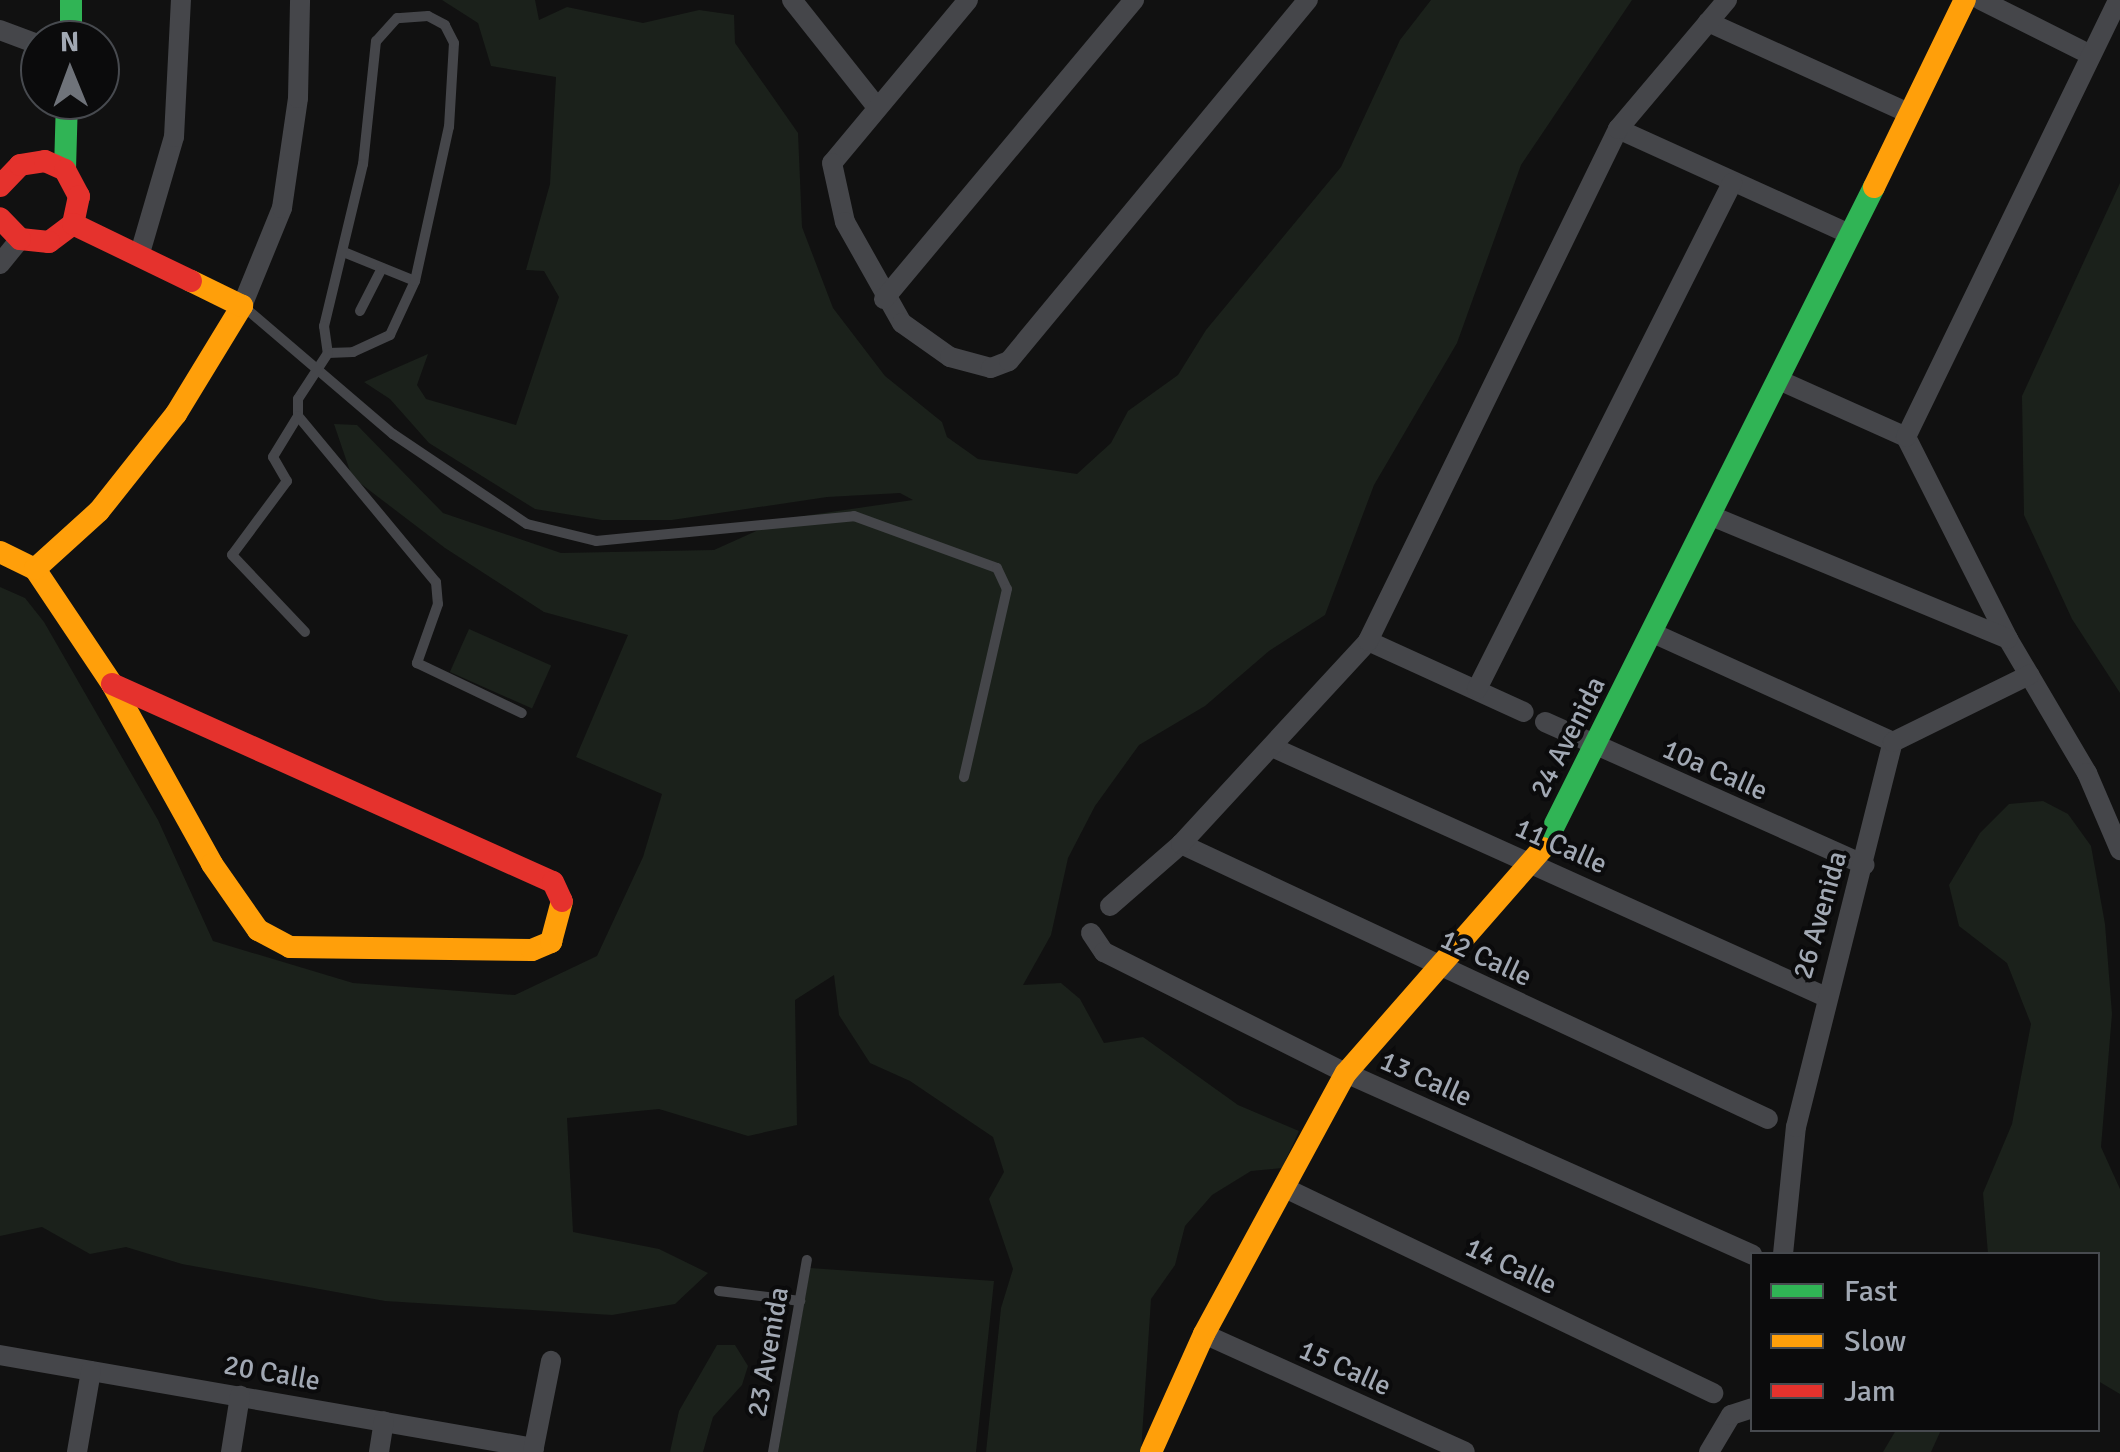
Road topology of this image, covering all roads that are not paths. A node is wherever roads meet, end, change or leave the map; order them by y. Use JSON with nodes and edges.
{"nodes":[{"id":1,"x":181,"y":0,"type":"edge"},
{"id":2,"x":300,"y":0,"type":"edge"},
{"id":3,"x":792,"y":0,"type":"edge"},
{"id":4,"x":968,"y":0,"type":"edge"},
{"id":5,"x":1134,"y":0,"type":"edge"},
{"id":6,"x":1308,"y":0,"type":"edge"},
{"id":7,"x":1727,"y":0,"type":"edge"},
{"id":8,"x":1964,"y":0,"type":"edge"},
{"id":9,"x":1981,"y":0,"type":"edge"},
{"id":10,"x":2118,"y":0,"type":"edge"},
{"id":11,"x":1708,"y":22,"type":"junction"},
{"id":12,"x":2091,"y":55,"type":"junction"},
{"id":13,"x":876,"y":106,"type":"junction"},
{"id":14,"x":1909,"y":114,"type":"junction"},
{"id":15,"x":65,"y":120,"type":"edge"},
{"id":16,"x":1618,"y":129,"type":"junction"},
{"id":17,"x":55,"y":166,"type":"junction"},
{"id":18,"x":1732,"y":183,"type":"junction"},
{"id":19,"x":0,"y":186,"type":"edge"},
{"id":20,"x":0,"y":218,"type":"edge"},
{"id":21,"x":73,"y":224,"type":"junction"},
{"id":22,"x":1850,"y":234,"type":"junction"},
{"id":23,"x":20,"y":239,"type":"junction"},
{"id":24,"x":140,"y":253,"type":"junction"},
{"id":25,"x":346,"y":253,"type":"junction"},
{"id":26,"x":0,"y":264,"type":"edge"},
{"id":27,"x":382,"y":268,"type":"junction"},
{"id":28,"x":414,"y":280,"type":"junction"},
{"id":29,"x":884,"y":299,"type":"junction"},
{"id":30,"x":242,"y":306,"type":"junction"},
{"id":31,"x":360,"y":311,"type":"dead end"},
{"id":32,"x":328,"y":353,"type":"junction"},
{"id":33,"x":316,"y":367,"type":"junction"},
{"id":34,"x":1779,"y":380,"type":"junction"},
{"id":35,"x":298,"y":416,"type":"junction"},
{"id":36,"x":1906,"y":437,"type":"junction"},
{"id":37,"x":1714,"y":518,"type":"junction"},
{"id":38,"x":0,"y":552,"type":"edge"},
{"id":39,"x":35,"y":569,"type":"junction"},
{"id":40,"x":304,"y":632,"type":"dead end"},
{"id":41,"x":1654,"y":634,"type":"junction"},
{"id":42,"x":2008,"y":639,"type":"junction"},
{"id":43,"x":1368,"y":641,"type":"junction"},
{"id":44,"x":2029,"y":675,"type":"junction"},
{"id":45,"x":112,"y":684,"type":"junction"},
{"id":46,"x":1477,"y":688,"type":"junction"},
{"id":47,"x":1524,"y":712,"type":"dead end"},
{"id":48,"x":522,"y":713,"type":"dead end"},
{"id":49,"x":1545,"y":722,"type":"dead end"},
{"id":50,"x":1893,"y":742,"type":"junction"},
{"id":51,"x":1272,"y":747,"type":"junction"},
{"id":52,"x":1596,"y":748,"type":"junction"},
{"id":53,"x":964,"y":778,"type":"dead end"},
{"id":54,"x":1181,"y":844,"type":"junction"},
{"id":55,"x":2120,"y":850,"type":"edge"},
{"id":56,"x":1536,"y":864,"type":"junction"},
{"id":57,"x":1864,"y":865,"type":"junction"},
{"id":58,"x":1110,"y":906,"type":"dead end"},
{"id":59,"x":1090,"y":933,"type":"dead end"},
{"id":60,"x":1441,"y":968,"type":"junction"},
{"id":61,"x":1826,"y":998,"type":"junction"},
{"id":62,"x":1346,"y":1073,"type":"junction"},
{"id":63,"x":1768,"y":1119,"type":"dead end"},
{"id":64,"x":1285,"y":1188,"type":"junction"},
{"id":65,"x":1784,"y":1252,"type":"edge"},
{"id":66,"x":1750,"y":1255,"type":"edge"},
{"id":67,"x":807,"y":1260,"type":"dead end"},
{"id":68,"x":719,"y":1290,"type":"dead end"},
{"id":69,"x":800,"y":1301,"type":"junction"},
{"id":70,"x":1204,"y":1334,"type":"junction"},
{"id":71,"x":0,"y":1355,"type":"edge"},
{"id":72,"x":551,"y":1361,"type":"dead end"},
{"id":73,"x":91,"y":1371,"type":"junction"},
{"id":74,"x":1713,"y":1393,"type":"dead end"},
{"id":75,"x":240,"y":1396,"type":"junction"},
{"id":76,"x":1750,"y":1409,"type":"edge"},
{"id":77,"x":384,"y":1421,"type":"junction"},
{"id":78,"x":534,"y":1450,"type":"edge"},
{"id":79,"x":77,"y":1452,"type":"edge"},
{"id":80,"x":231,"y":1452,"type":"edge"},
{"id":81,"x":378,"y":1452,"type":"edge"},
{"id":82,"x":773,"y":1452,"type":"edge"},
{"id":83,"x":1150,"y":1452,"type":"edge"},
{"id":84,"x":1464,"y":1452,"type":"edge"},
{"id":85,"x":1709,"y":1452,"type":"edge"}],
"edges":[{"from":1,"to":24,"type":"street"},
{"from":2,"to":30,"type":"street"},
{"from":3,"to":13,"type":"street"},
{"from":4,"to":13,"type":"street"},
{"from":5,"to":29,"type":"street"},
{"from":6,"to":29,"type":"street"},
{"from":7,"to":11,"type":"street"},
{"from":8,"to":14,"type":"street","name":"24 Avenida"},
{"from":9,"to":12,"type":"street"},
{"from":10,"to":12,"type":"street"},
{"from":11,"to":14,"type":"street"},
{"from":11,"to":16,"type":"street"},
{"from":12,"to":36,"type":"street"},
{"from":13,"to":29,"type":"street"},
{"from":14,"to":22,"type":"street","name":"24 Avenida"},
{"from":15,"to":17,"type":"street"},
{"from":16,"to":18,"type":"street"},
{"from":16,"to":43,"type":"street"},
{"from":17,"to":19,"type":"street"},
{"from":17,"to":21,"type":"street"},
{"from":18,"to":22,"type":"street"},
{"from":18,"to":46,"type":"street"},
{"from":20,"to":23,"type":"street"},
{"from":21,"to":23,"type":"street"},
{"from":21,"to":24,"type":"street"},
{"from":22,"to":34,"type":"street","name":"24 Avenida"},
{"from":23,"to":26,"type":"street"},
{"from":24,"to":30,"type":"street"},
{"from":25,"to":27,"type":"lane"},
{"from":25,"to":28,"type":"lane"},
{"from":25,"to":32,"type":"lane"},
{"from":27,"to":28,"type":"lane"},
{"from":27,"to":31,"type":"lane"},
{"from":28,"to":32,"type":"lane"},
{"from":30,"to":33,"type":"lane"},
{"from":30,"to":39,"type":"street"},
{"from":32,"to":33,"type":"lane"},
{"from":33,"to":35,"type":"lane"},
{"from":33,"to":53,"type":"lane"},
{"from":34,"to":36,"type":"street"},
{"from":34,"to":37,"type":"street","name":"24 Avenida"},
{"from":35,"to":40,"type":"lane"},
{"from":35,"to":48,"type":"lane"},
{"from":36,"to":42,"type":"street"},
{"from":37,"to":41,"type":"street","name":"24 Avenida"},
{"from":37,"to":42,"type":"street"},
{"from":38,"to":39,"type":"street"},
{"from":39,"to":45,"type":"street"},
{"from":41,"to":50,"type":"street"},
{"from":41,"to":52,"type":"street","name":"24 Avenida"},
{"from":42,"to":44,"type":"street"},
{"from":43,"to":46,"type":"street"},
{"from":43,"to":51,"type":"street"},
{"from":44,"to":50,"type":"street"},
{"from":44,"to":55,"type":"street"},
{"from":45,"to":45,"type":"street"},
{"from":46,"to":47,"type":"street"},
{"from":49,"to":52,"type":"street","name":"10a Calle"},
{"from":50,"to":57,"type":"street","name":"26 Avenida"},
{"from":51,"to":54,"type":"street"},
{"from":51,"to":56,"type":"street","name":"11 Calle"},
{"from":52,"to":56,"type":"street","name":"24 Avenida"},
{"from":52,"to":57,"type":"street","name":"10a Calle"},
{"from":54,"to":58,"type":"street"},
{"from":54,"to":60,"type":"street","name":"12 Calle"},
{"from":56,"to":60,"type":"street","name":"24 Avenida"},
{"from":56,"to":61,"type":"street","name":"11 Calle"},
{"from":57,"to":61,"type":"street","name":"26 Avenida"},
{"from":59,"to":62,"type":"street","name":"13 Calle"},
{"from":60,"to":62,"type":"street","name":"24 Avenida"},
{"from":60,"to":63,"type":"street","name":"12 Calle"},
{"from":61,"to":65,"type":"street","name":"26 Avenida"},
{"from":62,"to":64,"type":"street","name":"24 Avenida"},
{"from":62,"to":66,"type":"street","name":"13 Calle"},
{"from":64,"to":70,"type":"street","name":"24 Avenida"},
{"from":64,"to":74,"type":"street","name":"14 Calle"},
{"from":67,"to":69,"type":"lane","name":"23 Avenida"},
{"from":68,"to":69,"type":"lane"},
{"from":69,"to":82,"type":"lane","name":"23 Avenida"},
{"from":70,"to":83,"type":"street","name":"24 Avenida"},
{"from":70,"to":84,"type":"street","name":"15 Calle"},
{"from":71,"to":73,"type":"street","name":"20 Calle"},
{"from":72,"to":78,"type":"street"},
{"from":73,"to":75,"type":"street","name":"20 Calle"},
{"from":73,"to":79,"type":"street"},
{"from":75,"to":77,"type":"street","name":"20 Calle"},
{"from":75,"to":80,"type":"street"},
{"from":76,"to":85,"type":"street"},
{"from":77,"to":78,"type":"street","name":"20 Calle"},
{"from":77,"to":81,"type":"street"}]}
